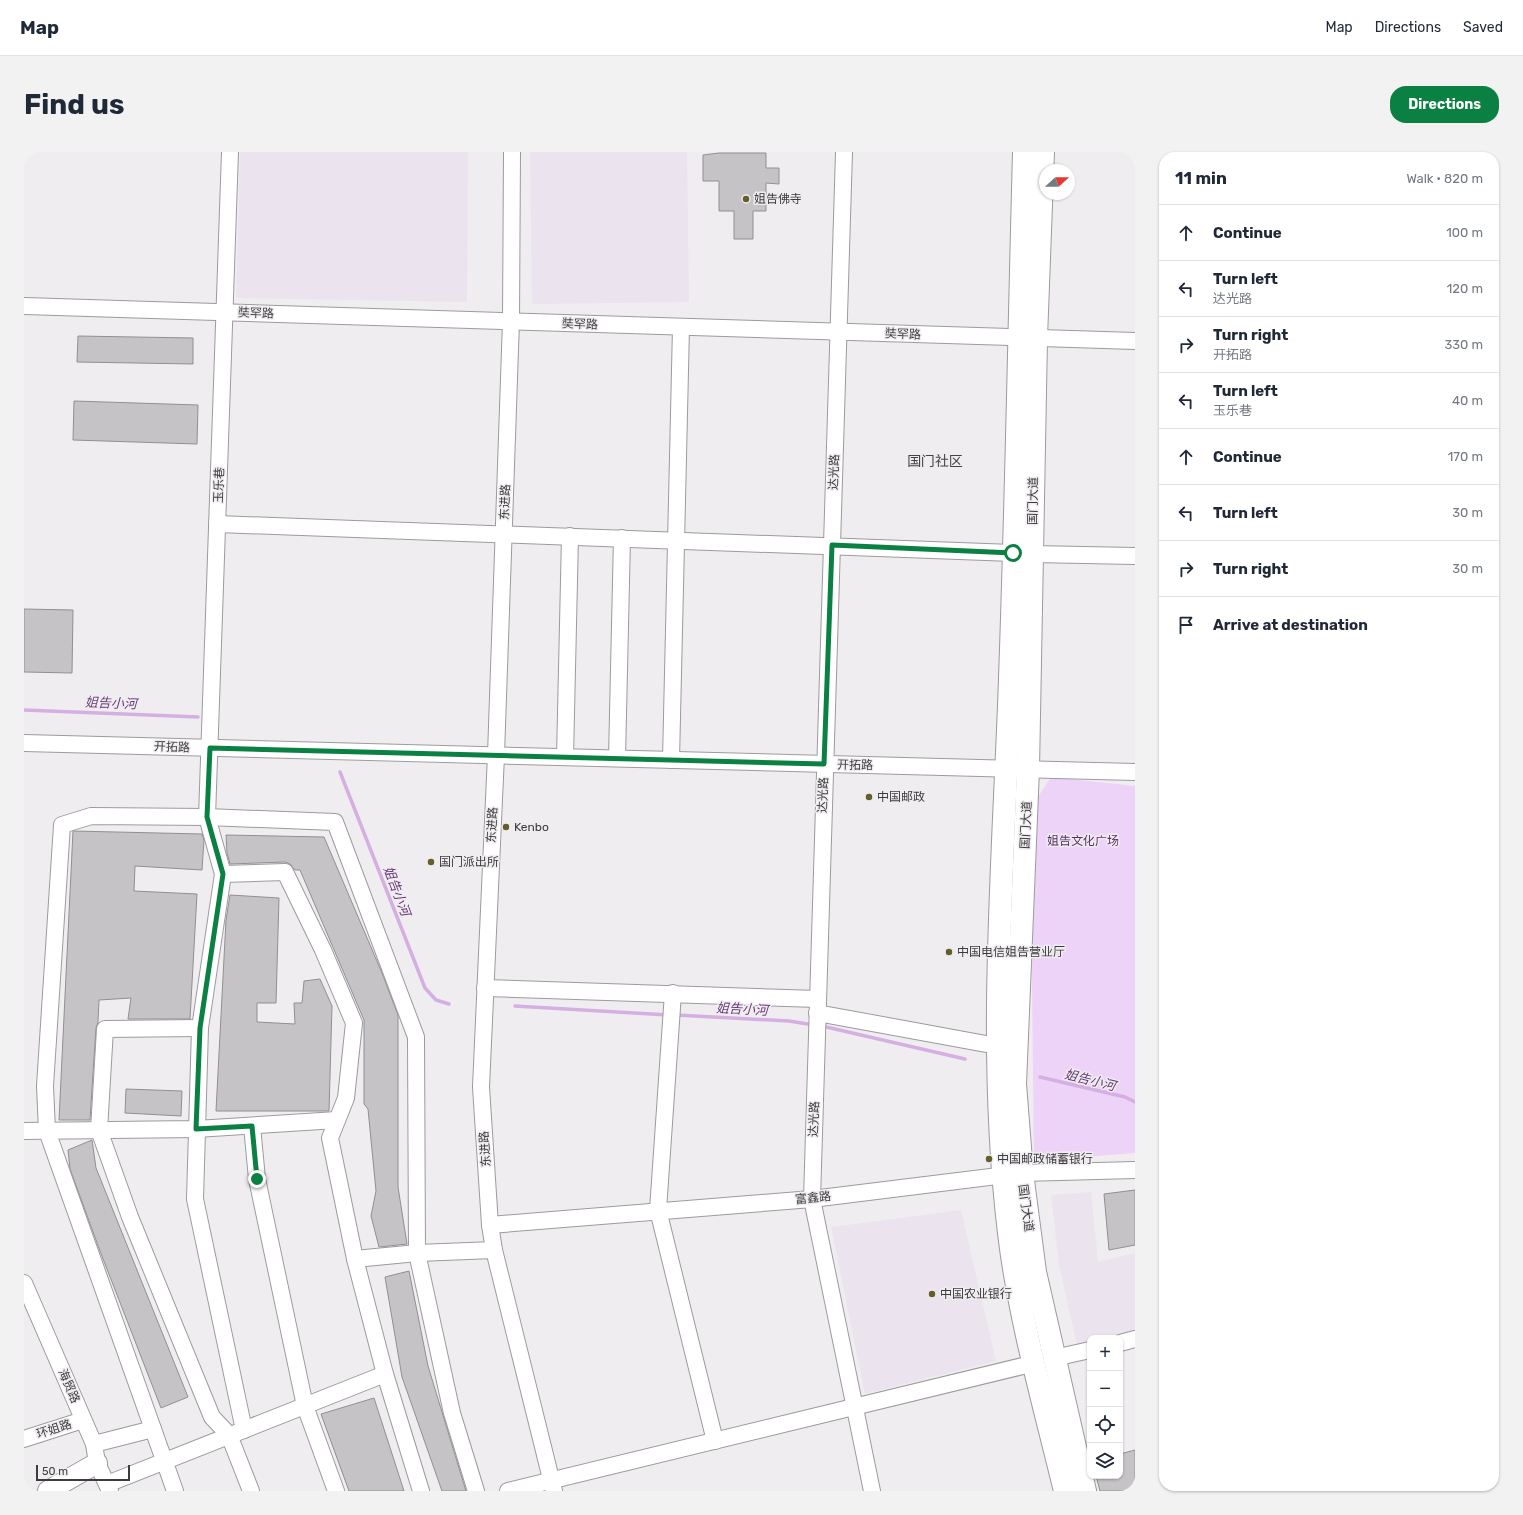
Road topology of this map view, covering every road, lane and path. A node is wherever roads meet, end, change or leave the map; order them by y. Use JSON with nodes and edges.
{"nodes":[{"id":1,"x":230,"y":152,"type":"edge"},
{"id":2,"x":512,"y":152,"type":"edge"},
{"id":3,"x":844,"y":152,"type":"edge"},
{"id":4,"x":1024,"y":152,"type":"edge"},
{"id":5,"x":1043,"y":152,"type":"edge"},
{"id":6,"x":24,"y":306,"type":"edge"},
{"id":7,"x":225,"y":312,"type":"junction"},
{"id":8,"x":511,"y":322,"type":"junction"},
{"id":9,"x":681,"y":327,"type":"junction"},
{"id":10,"x":838,"y":332,"type":"junction"},
{"id":11,"x":1028,"y":338,"type":"junction"},
{"id":12,"x":1135,"y":341,"type":"edge"},
{"id":13,"x":217,"y":524,"type":"junction"},
{"id":14,"x":504,"y":534,"type":"junction"},
{"id":15,"x":570,"y":536,"type":"junction"},
{"id":16,"x":622,"y":538,"type":"junction"},
{"id":17,"x":676,"y":540,"type":"junction"},
{"id":18,"x":832,"y":545,"type":"junction"},
{"id":19,"x":1023,"y":553,"type":"junction"},
{"id":20,"x":1135,"y":556,"type":"edge"},
{"id":21,"x":24,"y":743,"type":"edge"},
{"id":22,"x":210,"y":748,"type":"junction"},
{"id":23,"x":496,"y":755,"type":"junction"},
{"id":24,"x":564,"y":757,"type":"junction"},
{"id":25,"x":617,"y":758,"type":"junction"},
{"id":26,"x":671,"y":760,"type":"junction"},
{"id":27,"x":824,"y":764,"type":"junction"},
{"id":28,"x":1007,"y":769,"type":"junction"},
{"id":29,"x":1028,"y":769,"type":"junction"},
{"id":30,"x":1135,"y":772,"type":"edge"},
{"id":31,"x":207,"y":817,"type":"junction"},
{"id":32,"x":223,"y":874,"type":"junction"},
{"id":33,"x":484,"y":988,"type":"junction"},
{"id":34,"x":672,"y":1000,"type":"junction"},
{"id":35,"x":817,"y":1010,"type":"junction"},
{"id":36,"x":200,"y":1028,"type":"junction"},
{"id":37,"x":997,"y":1046,"type":"junction"},
{"id":38,"x":337,"y":1120,"type":"junction"},
{"id":39,"x":252,"y":1126,"type":"junction"},
{"id":40,"x":196,"y":1129,"type":"junction"},
{"id":41,"x":99,"y":1130,"type":"junction"},
{"id":42,"x":24,"y":1131,"type":"edge"},
{"id":43,"x":47,"y":1131,"type":"junction"},
{"id":44,"x":1135,"y":1170,"type":"edge"},
{"id":45,"x":1013,"y":1175,"type":"junction"},
{"id":46,"x":812,"y":1199,"type":"junction"},
{"id":47,"x":658,"y":1210,"type":"junction"},
{"id":48,"x":490,"y":1225,"type":"junction"},
{"id":49,"x":494,"y":1250,"type":"junction"},
{"id":50,"x":417,"y":1254,"type":"junction"},
{"id":51,"x":355,"y":1259,"type":"junction"},
{"id":52,"x":24,"y":1282,"type":"edge"},
{"id":53,"x":1135,"y":1339,"type":"edge"},
{"id":54,"x":1123,"y":1342,"type":"edge"},
{"id":55,"x":1087,"y":1351,"type":"edge"},
{"id":56,"x":1044,"y":1361,"type":"junction"},
{"id":57,"x":385,"y":1374,"type":"junction"},
{"id":58,"x":305,"y":1406,"type":"junction"},
{"id":59,"x":855,"y":1407,"type":"junction"},
{"id":60,"x":83,"y":1420,"type":"junction"},
{"id":61,"x":153,"y":1430,"type":"junction"},
{"id":62,"x":237,"y":1433,"type":"junction"},
{"id":63,"x":24,"y":1439,"type":"edge"},
{"id":64,"x":715,"y":1441,"type":"junction"},
{"id":65,"x":94,"y":1444,"type":"junction"},
{"id":66,"x":164,"y":1461,"type":"junction"},
{"id":67,"x":97,"y":1464,"type":"junction"},
{"id":68,"x":552,"y":1486,"type":"edge"},
{"id":69,"x":108,"y":1487,"type":"edge"},
{"id":70,"x":48,"y":1491,"type":"edge"},
{"id":71,"x":175,"y":1491,"type":"edge"},
{"id":72,"x":251,"y":1491,"type":"edge"},
{"id":73,"x":336,"y":1491,"type":"edge"},
{"id":74,"x":421,"y":1491,"type":"edge"},
{"id":75,"x":476,"y":1491,"type":"edge"},
{"id":76,"x":508,"y":1491,"type":"edge"},
{"id":77,"x":872,"y":1491,"type":"edge"},
{"id":78,"x":1065,"y":1491,"type":"edge"},
{"id":79,"x":1085,"y":1491,"type":"edge"}],
"edges":[{"from":1,"to":7,"type":"street","name":"玉乐巷"},
{"from":2,"to":8,"type":"street","name":"东进路"},
{"from":3,"to":10,"type":"street","name":"达光路"},
{"from":4,"to":11,"type":"highway","name":"国门大道"},
{"from":5,"to":11,"type":"highway","name":"国门大道"},
{"from":6,"to":7,"type":"street","name":"奘罕路"},
{"from":7,"to":8,"type":"street","name":"奘罕路"},
{"from":7,"to":13,"type":"street","name":"玉乐巷"},
{"from":8,"to":9,"type":"street","name":"奘罕路"},
{"from":8,"to":14,"type":"street","name":"东进路"},
{"from":9,"to":10,"type":"street","name":"奘罕路"},
{"from":9,"to":17,"type":"street"},
{"from":10,"to":11,"type":"street","name":"奘罕路"},
{"from":10,"to":18,"type":"street","name":"达光路"},
{"from":11,"to":12,"type":"street","name":"奘罕路"},
{"from":11,"to":19,"type":"highway","name":"国门大道"},
{"from":13,"to":14,"type":"street"},
{"from":13,"to":22,"type":"street","name":"玉乐巷"},
{"from":14,"to":15,"type":"street"},
{"from":14,"to":23,"type":"street","name":"东进路"},
{"from":15,"to":16,"type":"street"},
{"from":15,"to":24,"type":"street"},
{"from":16,"to":17,"type":"street"},
{"from":16,"to":25,"type":"street"},
{"from":17,"to":18,"type":"street"},
{"from":17,"to":26,"type":"street"},
{"from":18,"to":19,"type":"street"},
{"from":18,"to":27,"type":"street","name":"达光路"},
{"from":19,"to":20,"type":"street"},
{"from":19,"to":28,"type":"highway","name":"国门大道"},
{"from":19,"to":29,"type":"highway","name":"国门大道"},
{"from":21,"to":22,"type":"street","name":"开拓路"},
{"from":22,"to":23,"type":"street","name":"开拓路"},
{"from":22,"to":31,"type":"street","name":"玉乐巷"},
{"from":23,"to":24,"type":"street","name":"开拓路"},
{"from":23,"to":33,"type":"street","name":"东进路"},
{"from":24,"to":25,"type":"street","name":"开拓路"},
{"from":25,"to":26,"type":"street","name":"开拓路"},
{"from":26,"to":27,"type":"street","name":"开拓路"},
{"from":27,"to":28,"type":"street","name":"开拓路"},
{"from":27,"to":35,"type":"street","name":"达光路"},
{"from":28,"to":29,"type":"street","name":"开拓路"},
{"from":28,"to":37,"type":"highway","name":"国门大道"},
{"from":29,"to":30,"type":"street","name":"开拓路"},
{"from":29,"to":45,"type":"highway","name":"国门大道"},
{"from":31,"to":32,"type":"street","name":"玉乐巷"},
{"from":31,"to":43,"type":"street"},
{"from":31,"to":50,"type":"street"},
{"from":32,"to":36,"type":"street"},
{"from":32,"to":38,"type":"street"},
{"from":33,"to":34,"type":"street"},
{"from":33,"to":48,"type":"street","name":"东进路"},
{"from":34,"to":35,"type":"street"},
{"from":34,"to":47,"type":"street"},
{"from":35,"to":37,"type":"street"},
{"from":35,"to":46,"type":"street","name":"达光路"},
{"from":36,"to":40,"type":"street"},
{"from":36,"to":41,"type":"street"},
{"from":37,"to":45,"type":"highway","name":"国门大道"},
{"from":38,"to":39,"type":"street"},
{"from":38,"to":51,"type":"street"},
{"from":39,"to":40,"type":"street"},
{"from":39,"to":58,"type":"street"},
{"from":40,"to":41,"type":"street"},
{"from":40,"to":62,"type":"street"},
{"from":41,"to":43,"type":"street"},
{"from":41,"to":62,"type":"street"},
{"from":42,"to":43,"type":"street"},
{"from":43,"to":61,"type":"street"},
{"from":44,"to":45,"type":"street","name":"富鑫路"},
{"from":45,"to":46,"type":"street","name":"富鑫路"},
{"from":45,"to":56,"type":"highway","name":"国门大道"},
{"from":46,"to":47,"type":"street","name":"富鑫路"},
{"from":46,"to":59,"type":"street","name":"达光路"},
{"from":47,"to":48,"type":"street","name":"富鑫路"},
{"from":47,"to":64,"type":"street"},
{"from":48,"to":49,"type":"street","name":"东进路"},
{"from":49,"to":50,"type":"street"},
{"from":49,"to":68,"type":"street","name":"东进路"},
{"from":50,"to":51,"type":"street"},
{"from":50,"to":75,"type":"street"},
{"from":51,"to":57,"type":"street"},
{"from":52,"to":60,"type":"street","name":"海贸路"},
{"from":53,"to":54,"type":"street"},
{"from":55,"to":56,"type":"street"},
{"from":56,"to":59,"type":"street"},
{"from":56,"to":78,"type":"highway","name":"国门大道"},
{"from":56,"to":79,"type":"highway","name":"国门大道"},
{"from":57,"to":58,"type":"street"},
{"from":57,"to":74,"type":"street"},
{"from":58,"to":62,"type":"street"},
{"from":58,"to":73,"type":"street"},
{"from":59,"to":64,"type":"street"},
{"from":59,"to":77,"type":"street","name":"达光路"},
{"from":60,"to":63,"type":"street","name":"环姐路"},
{"from":60,"to":65,"type":"street","name":"海贸路"},
{"from":61,"to":65,"type":"street"},
{"from":61,"to":66,"type":"street"},
{"from":62,"to":66,"type":"street"},
{"from":62,"to":72,"type":"street"},
{"from":64,"to":68,"type":"street"},
{"from":65,"to":67,"type":"street","name":"海贸路"},
{"from":66,"to":69,"type":"street"},
{"from":66,"to":71,"type":"street"},
{"from":67,"to":69,"type":"street","name":"海贸路"},
{"from":67,"to":70,"type":"main road"},
{"from":68,"to":76,"type":"street"}]}
